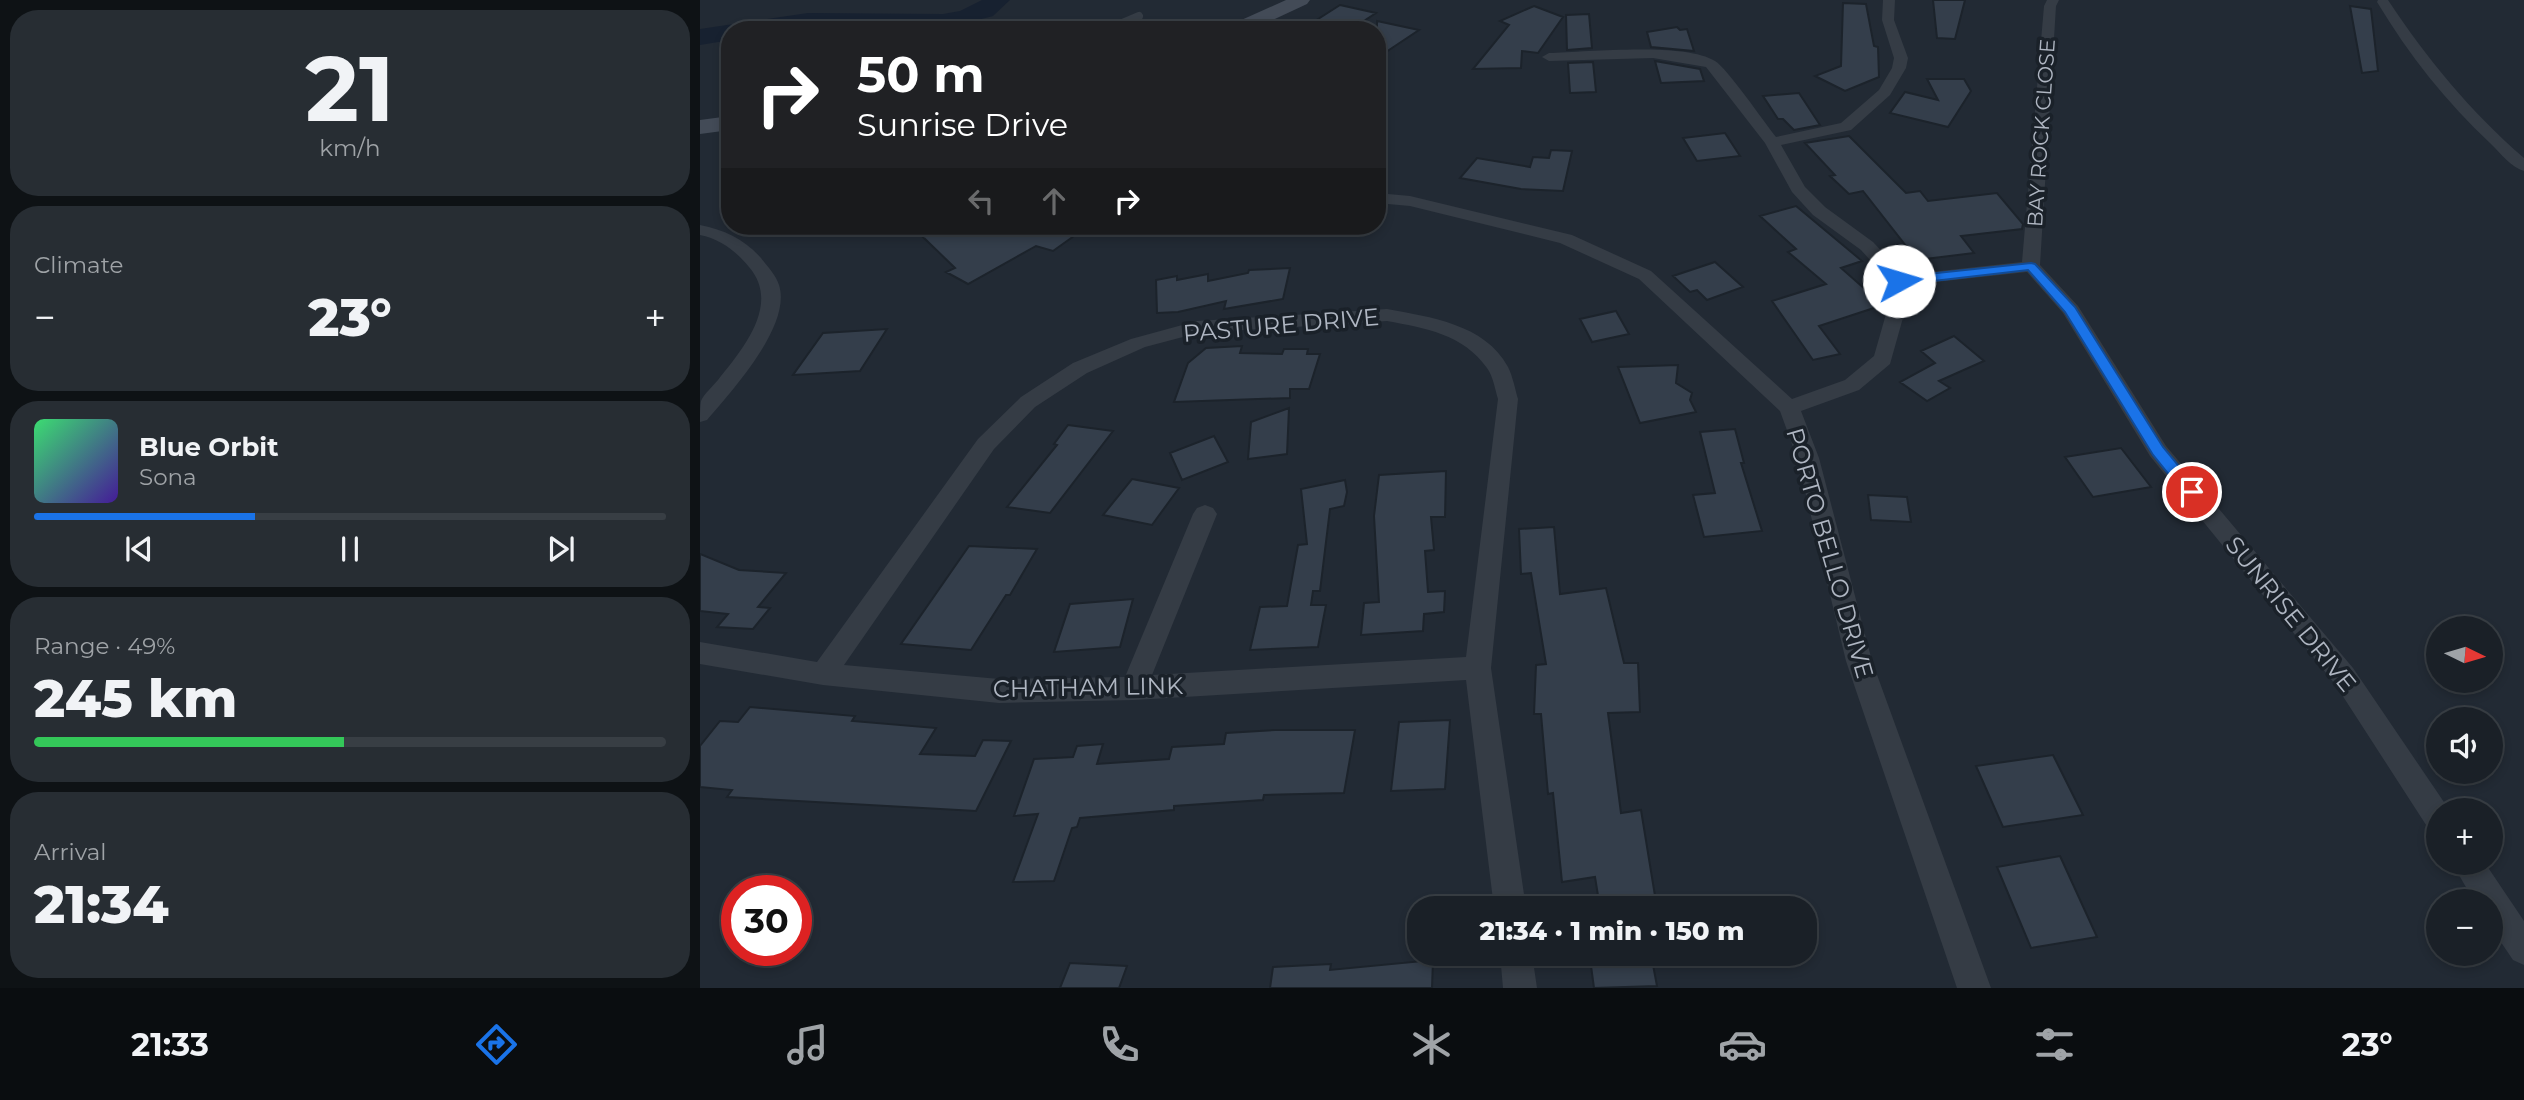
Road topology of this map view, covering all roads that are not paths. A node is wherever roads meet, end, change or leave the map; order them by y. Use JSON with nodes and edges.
{"nodes":[{"id":1,"x":1301,"y":0,"type":"edge"},
{"id":2,"x":1889,"y":0,"type":"edge"},
{"id":3,"x":2053,"y":0,"type":"edge"},
{"id":4,"x":2382,"y":2,"type":"dead end"},
{"id":5,"x":1139,"y":16,"type":"dead end"},
{"id":6,"x":1128,"y":21,"type":"edge"},
{"id":7,"x":1255,"y":21,"type":"edge"},
{"id":8,"x":1549,"y":57,"type":"dead end"},
{"id":9,"x":721,"y":124,"type":"edge"},
{"id":10,"x":700,"y":127,"type":"edge"},
{"id":11,"x":1772,"y":142,"type":"junction"},
{"id":12,"x":2524,"y":166,"type":"edge"},
{"id":13,"x":1386,"y":199,"type":"edge"},
{"id":14,"x":700,"y":230,"type":"edge"},
{"id":15,"x":2031,"y":266,"type":"junction"},
{"id":16,"x":1899,"y":281,"type":"junction"},
{"id":17,"x":1789,"y":408,"type":"junction"},
{"id":18,"x":700,"y":415,"type":"edge"},
{"id":19,"x":1205,"y":514,"type":"dead end"},
{"id":20,"x":700,"y":653,"type":"edge"},
{"id":21,"x":1478,"y":668,"type":"junction"},
{"id":22,"x":823,"y":674,"type":"junction"},
{"id":23,"x":1134,"y":688,"type":"junction"},
{"id":24,"x":2426,"y":800,"type":"edge"},
{"id":25,"x":2475,"y":875,"type":"edge"},
{"id":26,"x":1508,"y":896,"type":"edge"},
{"id":27,"x":2524,"y":949,"type":"edge"},
{"id":28,"x":1517,"y":966,"type":"edge"},
{"id":29,"x":1520,"y":988,"type":"edge"},
{"id":30,"x":1974,"y":988,"type":"edge"}],
"edges":[{"from":1,"to":7,"type":"main road"},
{"from":2,"to":11,"type":"street"},
{"from":3,"to":15,"type":"street","name":"BAY ROCK CLOSE"},
{"from":4,"to":12,"type":"street"},
{"from":5,"to":6,"type":"lane"},
{"from":8,"to":11,"type":"street"},
{"from":9,"to":10,"type":"main road"},
{"from":11,"to":16,"type":"street"},
{"from":13,"to":17,"type":"street","name":"PORTO BELLO DRIVE"},
{"from":14,"to":18,"type":"street"},
{"from":15,"to":16,"type":"street"},
{"from":15,"to":24,"type":"street","name":"SUNRISE DRIVE"},
{"from":16,"to":17,"type":"street"},
{"from":17,"to":30,"type":"street","name":"PORTO BELLO DRIVE"},
{"from":19,"to":23,"type":"street"},
{"from":20,"to":22,"type":"street","name":"CHATHAM LINK"},
{"from":21,"to":22,"type":"street","name":"PASTURE DRIVE"},
{"from":21,"to":23,"type":"street","name":"CHATHAM LINK"},
{"from":21,"to":26,"type":"street","name":"PASTURE DRIVE"},
{"from":22,"to":23,"type":"street","name":"CHATHAM LINK"},
{"from":25,"to":27,"type":"street"},
{"from":28,"to":29,"type":"street"}]}
